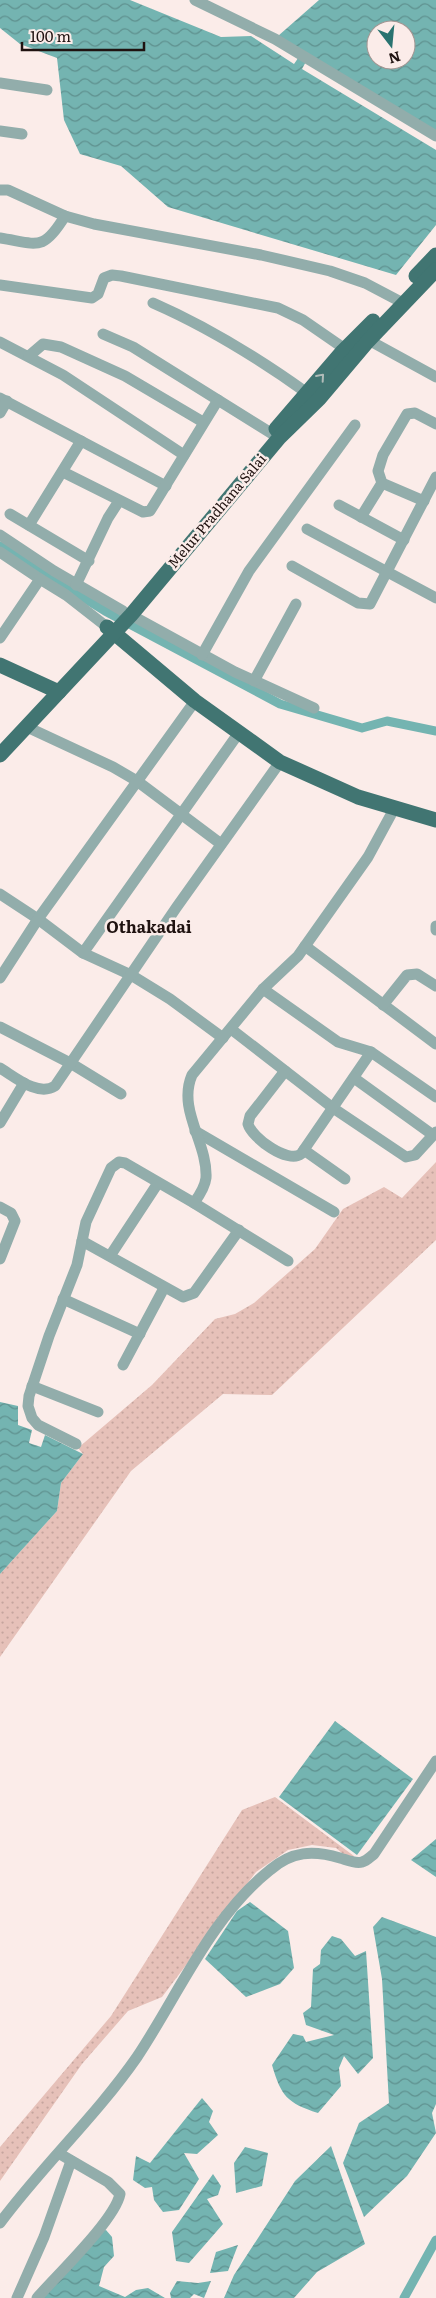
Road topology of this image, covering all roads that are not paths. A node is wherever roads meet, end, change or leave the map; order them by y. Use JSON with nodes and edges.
{"nodes":[{"id":1,"x":195,"y":0,"type":"edge"},
{"id":2,"x":0,"y":83,"type":"edge"},
{"id":3,"x":47,"y":90,"type":"dead end"},
{"id":4,"x":0,"y":130,"type":"edge"},
{"id":5,"x":22,"y":134,"type":"dead end"},
{"id":6,"x":436,"y":136,"type":"edge"},
{"id":7,"x":0,"y":190,"type":"edge"},
{"id":8,"x":64,"y":216,"type":"junction"},
{"id":9,"x":0,"y":238,"type":"edge"},
{"id":10,"x":436,"y":255,"type":"edge"},
{"id":11,"x":436,"y":270,"type":"edge"},
{"id":12,"x":0,"y":285,"type":"edge"},
{"id":13,"x":399,"y":301,"type":"junction"},
{"id":14,"x":153,"y":303,"type":"dead end"},
{"id":15,"x":103,"y":334,"type":"dead end"},
{"id":16,"x":364,"y":338,"type":"junction"},
{"id":17,"x":0,"y":342,"type":"edge"},
{"id":18,"x":345,"y":349,"type":"junction"},
{"id":19,"x":29,"y":356,"type":"junction"},
{"id":20,"x":436,"y":377,"type":"edge"},
{"id":21,"x":307,"y":393,"type":"junction"},
{"id":22,"x":3,"y":399,"type":"edge"},
{"id":23,"x":218,"y":400,"type":"junction"},
{"id":24,"x":0,"y":412,"type":"edge"},
{"id":25,"x":203,"y":422,"type":"junction"},
{"id":26,"x":436,"y":424,"type":"edge"},
{"id":27,"x":355,"y":425,"type":"dead end"},
{"id":28,"x":276,"y":436,"type":"junction"},
{"id":29,"x":81,"y":440,"type":"junction"},
{"id":30,"x":184,"y":455,"type":"junction"},
{"id":31,"x":62,"y":472,"type":"junction"},
{"id":32,"x":436,"y":477,"type":"edge"},
{"id":33,"x":382,"y":483,"type":"junction"},
{"id":34,"x":166,"y":486,"type":"junction"},
{"id":35,"x":120,"y":501,"type":"junction"},
{"id":36,"x":424,"y":501,"type":"junction"},
{"id":37,"x":339,"y":505,"type":"dead end"},
{"id":38,"x":10,"y":514,"type":"dead end"},
{"id":39,"x":361,"y":517,"type":"junction"},
{"id":40,"x":28,"y":524,"type":"junction"},
{"id":41,"x":307,"y":529,"type":"dead end"},
{"id":42,"x":0,"y":535,"type":"edge"},
{"id":43,"x":404,"y":540,"type":"junction"},
{"id":44,"x":0,"y":552,"type":"edge"},
{"id":45,"x":89,"y":561,"type":"junction"},
{"id":46,"x":292,"y":566,"type":"dead end"},
{"id":47,"x":387,"y":572,"type":"junction"},
{"id":48,"x":40,"y":579,"type":"junction"},
{"id":49,"x":76,"y":585,"type":"junction"},
{"id":50,"x":434,"y":593,"type":"edge"},
{"id":51,"x":296,"y":604,"type":"dead end"},
{"id":52,"x":119,"y":621,"type":"junction"},
{"id":53,"x":0,"y":638,"type":"edge"},
{"id":54,"x":202,"y":655,"type":"junction"},
{"id":55,"x":0,"y":665,"type":"edge"},
{"id":56,"x":254,"y":681,"type":"junction"},
{"id":57,"x":55,"y":690,"type":"junction"},
{"id":58,"x":195,"y":701,"type":"junction"},
{"id":59,"x":314,"y":708,"type":"dead end"},
{"id":60,"x":27,"y":727,"type":"junction"},
{"id":61,"x":238,"y":734,"type":"junction"},
{"id":62,"x":0,"y":740,"type":"edge"},
{"id":63,"x":0,"y":755,"type":"edge"},
{"id":64,"x":280,"y":762,"type":"junction"},
{"id":65,"x":137,"y":782,"type":"junction"},
{"id":66,"x":394,"y":809,"type":"junction"},
{"id":67,"x":180,"y":814,"type":"junction"},
{"id":68,"x":436,"y":820,"type":"edge"},
{"id":69,"x":221,"y":844,"type":"junction"},
{"id":70,"x":0,"y":894,"type":"edge"},
{"id":71,"x":38,"y":919,"type":"junction"},
{"id":72,"x":305,"y":946,"type":"junction"},
{"id":73,"x":83,"y":952,"type":"junction"},
{"id":74,"x":131,"y":975,"type":"junction"},
{"id":75,"x":0,"y":978,"type":"edge"},
{"id":76,"x":436,"y":986,"type":"edge"},
{"id":77,"x":264,"y":989,"type":"junction"},
{"id":78,"x":383,"y":1005,"type":"junction"},
{"id":79,"x":0,"y":1027,"type":"edge"},
{"id":80,"x":231,"y":1029,"type":"junction"},
{"id":81,"x":223,"y":1038,"type":"junction"},
{"id":82,"x":436,"y":1044,"type":"edge"},
{"id":83,"x":371,"y":1052,"type":"junction"},
{"id":84,"x":72,"y":1064,"type":"junction"},
{"id":85,"x":0,"y":1068,"type":"edge"},
{"id":86,"x":285,"y":1071,"type":"junction"},
{"id":87,"x":354,"y":1078,"type":"junction"},
{"id":88,"x":24,"y":1083,"type":"junction"},
{"id":89,"x":121,"y":1094,"type":"dead end"},
{"id":90,"x":436,"y":1097,"type":"edge"},
{"id":91,"x":333,"y":1108,"type":"junction"},
{"id":92,"x":0,"y":1123,"type":"edge"},
{"id":93,"x":195,"y":1131,"type":"junction"},
{"id":94,"x":435,"y":1133,"type":"edge"},
{"id":95,"x":304,"y":1150,"type":"junction"},
{"id":96,"x":345,"y":1179,"type":"dead end"},
{"id":97,"x":158,"y":1183,"type":"junction"},
{"id":98,"x":194,"y":1203,"type":"junction"},
{"id":99,"x":0,"y":1207,"type":"edge"},
{"id":100,"x":334,"y":1212,"type":"dead end"},
{"id":101,"x":239,"y":1230,"type":"junction"},
{"id":102,"x":82,"y":1241,"type":"junction"},
{"id":103,"x":2,"y":1244,"type":"edge"},
{"id":104,"x":110,"y":1256,"type":"junction"},
{"id":105,"x":0,"y":1259,"type":"edge"},
{"id":106,"x":288,"y":1261,"type":"dead end"},
{"id":107,"x":164,"y":1288,"type":"junction"},
{"id":108,"x":63,"y":1299,"type":"junction"},
{"id":109,"x":140,"y":1334,"type":"junction"},
{"id":110,"x":123,"y":1365,"type":"dead end"},
{"id":111,"x":32,"y":1386,"type":"junction"},
{"id":112,"x":98,"y":1412,"type":"dead end"},
{"id":113,"x":76,"y":1444,"type":"dead end"},
{"id":114,"x":436,"y":1761,"type":"edge"},
{"id":115,"x":60,"y":2154,"type":"junction"},
{"id":116,"x":71,"y":2161,"type":"junction"},
{"id":117,"x":0,"y":2223,"type":"edge"},
{"id":118,"x":17,"y":2298,"type":"edge"},
{"id":119,"x":37,"y":2298,"type":"edge"}],
"edges":[{"from":1,"to":6,"type":"street"},
{"from":2,"to":3,"type":"street"},
{"from":4,"to":5,"type":"street"},
{"from":7,"to":8,"type":"street"},
{"from":8,"to":9,"type":"street"},
{"from":8,"to":13,"type":"street"},
{"from":10,"to":13,"type":"main road","name":"Melur Pradhana Salai"},
{"from":11,"to":13,"type":"main road","name":"Melur Pradhana Salai"},
{"from":12,"to":18,"type":"street"},
{"from":13,"to":16,"type":"main road","name":"Melur Pradhana Salai"},
{"from":14,"to":21,"type":"street"},
{"from":15,"to":23,"type":"street"},
{"from":16,"to":18,"type":"main road","name":"Melur Pradhana Salai"},
{"from":16,"to":20,"type":"street"},
{"from":16,"to":28,"type":"main road","name":"Melur Pradhana Salai"},
{"from":17,"to":19,"type":"street"},
{"from":21,"to":18,"type":"main road","name":"Melur Pradhana Salai","one_way":true},
{"from":19,"to":25,"type":"street"},
{"from":19,"to":30,"type":"street"},
{"from":21,"to":28,"type":"main road","name":"Melur Pradhana Salai"},
{"from":22,"to":24,"type":"street"},
{"from":22,"to":29,"type":"street"},
{"from":23,"to":25,"type":"street"},
{"from":23,"to":28,"type":"street"},
{"from":25,"to":30,"type":"street"},
{"from":26,"to":33,"type":"street"},
{"from":27,"to":54,"type":"street"},
{"from":28,"to":52,"type":"main road","name":"Melur Pradhana Salai"},
{"from":29,"to":31,"type":"street"},
{"from":29,"to":34,"type":"street"},
{"from":30,"to":34,"type":"street"},
{"from":31,"to":35,"type":"street"},
{"from":31,"to":40,"type":"street"},
{"from":32,"to":36,"type":"street"},
{"from":33,"to":36,"type":"street"},
{"from":33,"to":39,"type":"street"},
{"from":34,"to":35,"type":"street"},
{"from":35,"to":45,"type":"street"},
{"from":36,"to":43,"type":"street"},
{"from":37,"to":39,"type":"street"},
{"from":38,"to":40,"type":"street"},
{"from":39,"to":43,"type":"street"},
{"from":40,"to":45,"type":"street"},
{"from":41,"to":47,"type":"street"},
{"from":42,"to":49,"type":"street"},
{"from":43,"to":47,"type":"street"},
{"from":44,"to":48,"type":"street"},
{"from":45,"to":49,"type":"street"},
{"from":46,"to":47,"type":"street"},
{"from":47,"to":50,"type":"street"},
{"from":48,"to":52,"type":"street"},
{"from":48,"to":53,"type":"street"},
{"from":49,"to":52,"type":"street"},
{"from":51,"to":56,"type":"street"},
{"from":52,"to":54,"type":"street"},
{"from":52,"to":57,"type":"main road","name":"Melur Pradhana Salai"},
{"from":52,"to":58,"type":"main road"},
{"from":54,"to":56,"type":"street"},
{"from":55,"to":57,"type":"main road"},
{"from":56,"to":59,"type":"street"},
{"from":57,"to":60,"type":"main road","name":"Melur Pradhana Salai"},
{"from":57,"to":62,"type":"main road","name":"Melur Pradhana Salai"},
{"from":58,"to":61,"type":"main road"},
{"from":58,"to":65,"type":"street"},
{"from":60,"to":63,"type":"main road","name":"Melur Pradhana Salai"},
{"from":60,"to":65,"type":"street"},
{"from":61,"to":64,"type":"main road"},
{"from":61,"to":67,"type":"street"},
{"from":64,"to":66,"type":"main road"},
{"from":64,"to":69,"type":"street"},
{"from":65,"to":67,"type":"street"},
{"from":65,"to":71,"type":"street"},
{"from":66,"to":68,"type":"main road"},
{"from":66,"to":72,"type":"street"},
{"from":67,"to":69,"type":"street"},
{"from":67,"to":73,"type":"street"},
{"from":69,"to":74,"type":"street"},
{"from":70,"to":71,"type":"street"},
{"from":71,"to":73,"type":"street"},
{"from":71,"to":75,"type":"street"},
{"from":72,"to":77,"type":"street"},
{"from":72,"to":78,"type":"street"},
{"from":73,"to":74,"type":"street"},
{"from":74,"to":81,"type":"street"},
{"from":74,"to":84,"type":"street"},
{"from":76,"to":78,"type":"street"},
{"from":77,"to":80,"type":"street"},
{"from":77,"to":83,"type":"street"},
{"from":78,"to":82,"type":"street"},
{"from":79,"to":84,"type":"street"},
{"from":80,"to":81,"type":"street"},
{"from":80,"to":86,"type":"street"},
{"from":81,"to":93,"type":"street"},
{"from":83,"to":87,"type":"street"},
{"from":83,"to":90,"type":"street"},
{"from":84,"to":88,"type":"street"},
{"from":84,"to":89,"type":"street"},
{"from":85,"to":88,"type":"street"},
{"from":86,"to":91,"type":"street"},
{"from":86,"to":95,"type":"street"},
{"from":87,"to":91,"type":"street"},
{"from":87,"to":94,"type":"street"},
{"from":88,"to":92,"type":"street"},
{"from":91,"to":94,"type":"street"},
{"from":91,"to":95,"type":"street"},
{"from":93,"to":98,"type":"street"},
{"from":93,"to":100,"type":"street"},
{"from":95,"to":96,"type":"street"},
{"from":97,"to":98,"type":"street"},
{"from":97,"to":102,"type":"street"},
{"from":97,"to":104,"type":"street"},
{"from":98,"to":101,"type":"street"},
{"from":99,"to":103,"type":"street"},
{"from":101,"to":106,"type":"street"},
{"from":101,"to":107,"type":"street"},
{"from":102,"to":104,"type":"street"},
{"from":102,"to":108,"type":"street"},
{"from":103,"to":105,"type":"street"},
{"from":104,"to":107,"type":"street"},
{"from":107,"to":109,"type":"street"},
{"from":108,"to":109,"type":"street"},
{"from":108,"to":111,"type":"street"},
{"from":109,"to":110,"type":"street"},
{"from":111,"to":112,"type":"street"},
{"from":111,"to":113,"type":"street"},
{"from":114,"to":115,"type":"street"},
{"from":115,"to":116,"type":"street"},
{"from":115,"to":117,"type":"street"},
{"from":116,"to":118,"type":"street"},
{"from":116,"to":119,"type":"street"}]}
